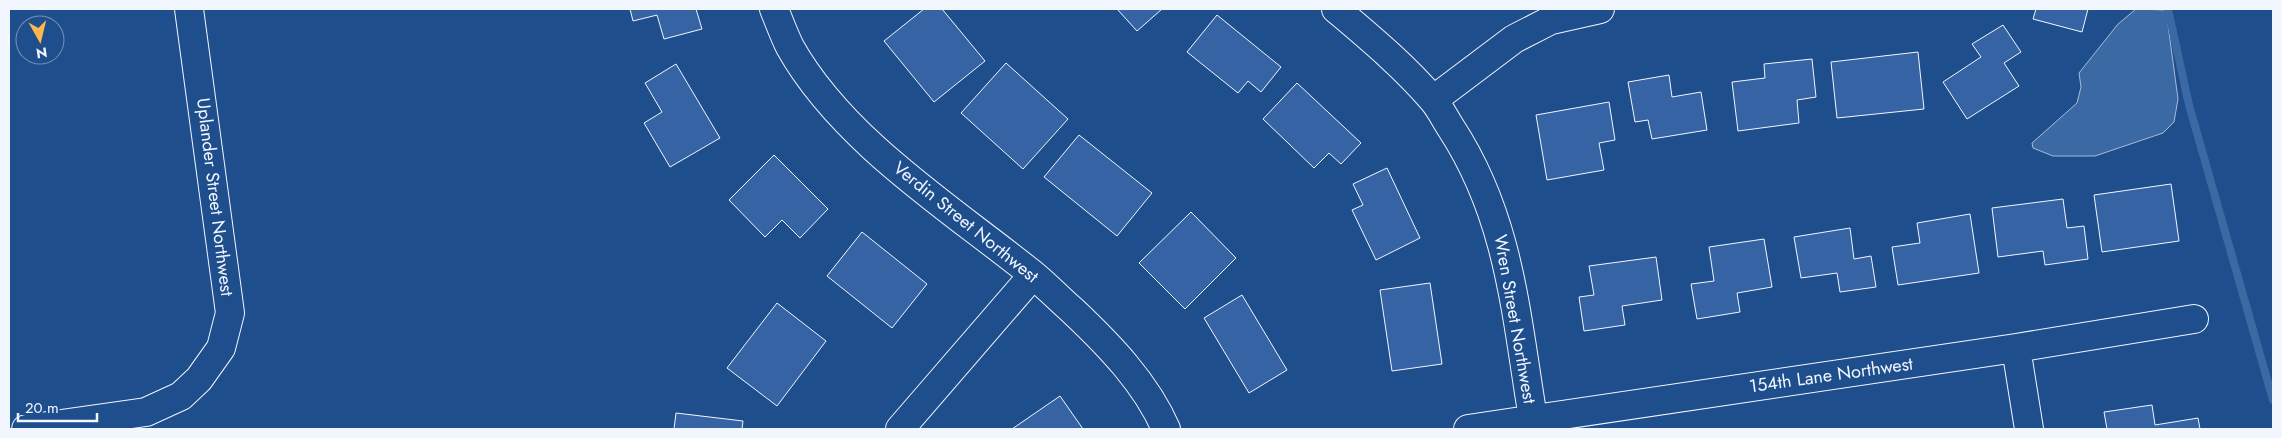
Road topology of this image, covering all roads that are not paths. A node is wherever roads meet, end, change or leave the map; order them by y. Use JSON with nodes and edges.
{"nodes":[{"id":1,"x":189,"y":9,"type":"edge"},
{"id":2,"x":774,"y":9,"type":"edge"},
{"id":3,"x":1336,"y":9,"type":"edge"},
{"id":4,"x":1600,"y":9,"type":"edge"},
{"id":5,"x":1433,"y":100,"type":"junction"},
{"id":6,"x":1033,"y":275,"type":"junction"},
{"id":7,"x":2194,"y":319,"type":"dead end"},
{"id":8,"x":2016,"y":348,"type":"junction"},
{"id":9,"x":1532,"y":418,"type":"junction"},
{"id":10,"x":26,"y":429,"type":"edge"},
{"id":11,"x":900,"y":429,"type":"edge"},
{"id":12,"x":1166,"y":429,"type":"edge"},
{"id":13,"x":1468,"y":429,"type":"edge"},
{"id":14,"x":2029,"y":429,"type":"edge"}],
"edges":[{"from":1,"to":10,"type":"street","name":"Uplander Street Northwest"},
{"from":2,"to":6,"type":"street","name":"Verdin Street Northwest"},
{"from":3,"to":5,"type":"street","name":"Wren Street Northwest"},
{"from":4,"to":5,"type":"street"},
{"from":5,"to":9,"type":"street","name":"Wren Street Northwest"},
{"from":6,"to":11,"type":"street"},
{"from":6,"to":12,"type":"street","name":"Verdin Street Northwest"},
{"from":7,"to":8,"type":"street","name":"154th Lane Northwest"},
{"from":8,"to":9,"type":"street","name":"154th Lane Northwest"},
{"from":8,"to":14,"type":"street"},
{"from":9,"to":13,"type":"street","name":"154th Lane Northwest"}]}
